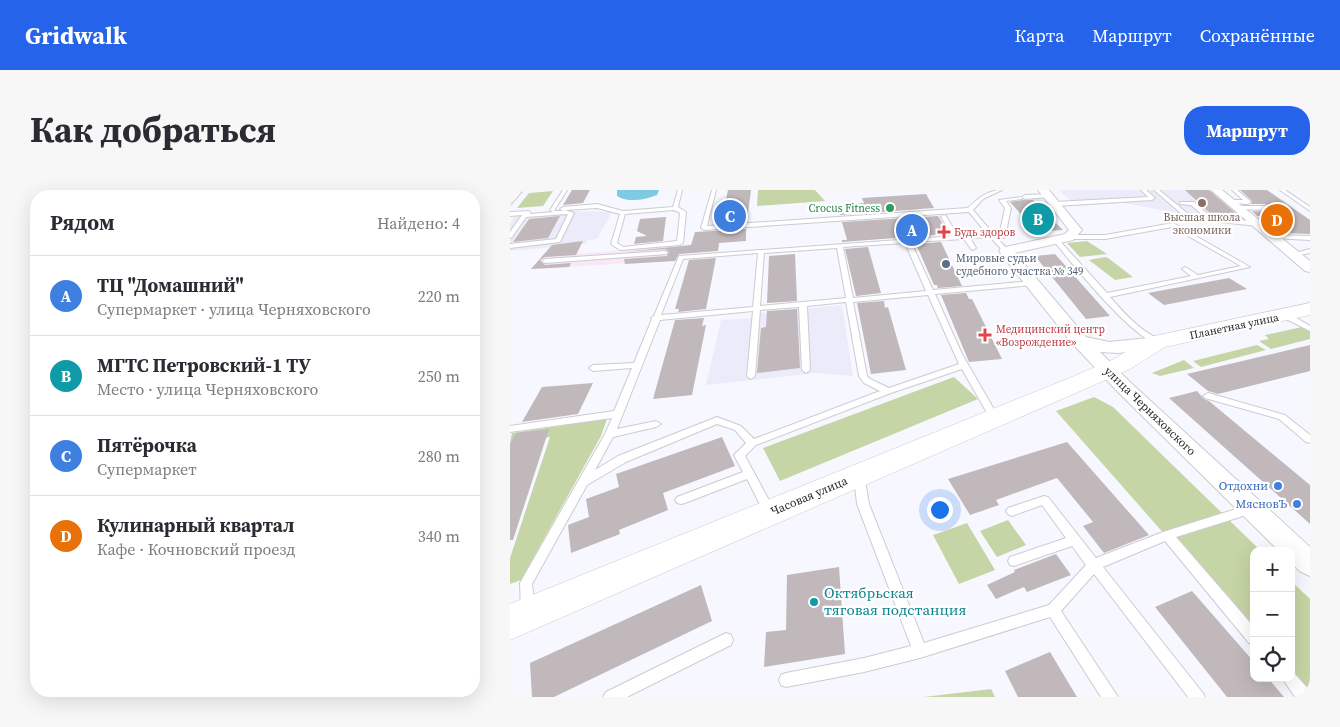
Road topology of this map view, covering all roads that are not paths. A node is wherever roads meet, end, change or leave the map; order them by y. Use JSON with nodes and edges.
{"nodes":[{"id":1,"x":521,"y":190,"type":"edge"},
{"id":2,"x":566,"y":190,"type":"edge"},
{"id":3,"x":680,"y":190,"type":"edge"},
{"id":4,"x":714,"y":190,"type":"edge"},
{"id":5,"x":1000,"y":190,"type":"edge"},
{"id":6,"x":1143,"y":190,"type":"edge"},
{"id":7,"x":1156,"y":190,"type":"edge"},
{"id":8,"x":1216,"y":190,"type":"edge"},
{"id":9,"x":1234,"y":190,"type":"edge"},
{"id":10,"x":1282,"y":190,"type":"edge"},
{"id":11,"x":1049,"y":197,"type":"edge"},
{"id":12,"x":510,"y":203,"type":"edge"},
{"id":13,"x":1182,"y":203,"type":"dead end"},
{"id":14,"x":1235,"y":205,"type":"junction"},
{"id":15,"x":675,"y":208,"type":"junction"},
{"id":16,"x":1265,"y":208,"type":"dead end"},
{"id":17,"x":1310,"y":209,"type":"edge"},
{"id":18,"x":553,"y":210,"type":"junction"},
{"id":19,"x":970,"y":210,"type":"junction"},
{"id":20,"x":623,"y":213,"type":"junction"},
{"id":21,"x":510,"y":215,"type":"edge"},
{"id":22,"x":525,"y":215,"type":"junction"},
{"id":23,"x":944,"y":217,"type":"dead end"},
{"id":24,"x":1210,"y":219,"type":"junction"},
{"id":25,"x":1258,"y":224,"type":"junction"},
{"id":26,"x":510,"y":236,"type":"edge"},
{"id":27,"x":966,"y":237,"type":"junction"},
{"id":28,"x":1069,"y":237,"type":"junction"},
{"id":29,"x":1274,"y":237,"type":"junction"},
{"id":30,"x":957,"y":238,"type":"junction"},
{"id":31,"x":993,"y":238,"type":"junction"},
{"id":32,"x":1310,"y":238,"type":"edge"},
{"id":33,"x":1056,"y":240,"type":"junction"},
{"id":34,"x":908,"y":242,"type":"junction"},
{"id":35,"x":510,"y":246,"type":"edge"},
{"id":36,"x":840,"y":246,"type":"junction"},
{"id":37,"x":973,"y":248,"type":"dead end"},
{"id":38,"x":622,"y":249,"type":"junction"},
{"id":39,"x":1006,"y":251,"type":"junction"},
{"id":40,"x":761,"y":252,"type":"junction"},
{"id":41,"x":1310,"y":252,"type":"edge"},
{"id":42,"x":665,"y":253,"type":"dead end"},
{"id":43,"x":1294,"y":254,"type":"junction"},
{"id":44,"x":618,"y":257,"type":"junction"},
{"id":45,"x":545,"y":261,"type":"dead end"},
{"id":46,"x":1310,"y":268,"type":"edge"},
{"id":47,"x":1184,"y":269,"type":"dead end"},
{"id":48,"x":1197,"y":277,"type":"junction"},
{"id":49,"x":1033,"y":284,"type":"junction"},
{"id":50,"x":930,"y":292,"type":"junction"},
{"id":51,"x":1104,"y":296,"type":"junction"},
{"id":52,"x":850,"y":300,"type":"junction"},
{"id":53,"x":803,"y":304,"type":"junction"},
{"id":54,"x":756,"y":308,"type":"junction"},
{"id":55,"x":1310,"y":309,"type":"edge"},
{"id":56,"x":1285,"y":314,"type":"junction"},
{"id":57,"x":655,"y":318,"type":"junction"},
{"id":58,"x":1310,"y":329,"type":"edge"},
{"id":59,"x":1080,"y":341,"type":"junction"},
{"id":60,"x":1158,"y":342,"type":"junction"},
{"id":61,"x":639,"y":364,"type":"junction"},
{"id":62,"x":964,"y":365,"type":"junction"},
{"id":63,"x":593,"y":368,"type":"dead end"},
{"id":64,"x":806,"y":370,"type":"dead end"},
{"id":65,"x":1108,"y":370,"type":"junction"},
{"id":66,"x":751,"y":376,"type":"dead end"},
{"id":67,"x":888,"y":391,"type":"junction"},
{"id":68,"x":1208,"y":396,"type":"dead end"},
{"id":69,"x":618,"y":414,"type":"junction"},
{"id":70,"x":994,"y":418,"type":"junction"},
{"id":71,"x":656,"y":424,"type":"dead end"},
{"id":72,"x":510,"y":429,"type":"edge"},
{"id":73,"x":610,"y":434,"type":"junction"},
{"id":74,"x":1310,"y":440,"type":"edge"},
{"id":75,"x":752,"y":443,"type":"junction"},
{"id":76,"x":749,"y":474,"type":"junction"},
{"id":77,"x":859,"y":475,"type":"junction"},
{"id":78,"x":583,"y":482,"type":"junction"},
{"id":79,"x":681,"y":500,"type":"dead end"},
{"id":80,"x":1253,"y":509,"type":"junction"},
{"id":81,"x":1012,"y":511,"type":"dead end"},
{"id":82,"x":770,"y":512,"type":"junction"},
{"id":83,"x":1167,"y":535,"type":"junction"},
{"id":84,"x":1075,"y":540,"type":"junction"},
{"id":85,"x":1014,"y":561,"type":"dead end"},
{"id":86,"x":1310,"y":564,"type":"edge"},
{"id":87,"x":1094,"y":565,"type":"junction"},
{"id":88,"x":1053,"y":610,"type":"junction"},
{"id":89,"x":519,"y":619,"type":"edge"},
{"id":90,"x":1253,"y":637,"type":"edge"},
{"id":91,"x":726,"y":640,"type":"dead end"},
{"id":92,"x":920,"y":651,"type":"junction"},
{"id":93,"x":786,"y":680,"type":"dead end"},
{"id":94,"x":1293,"y":682,"type":"edge"},
{"id":95,"x":611,"y":697,"type":"edge"},
{"id":96,"x":1110,"y":697,"type":"edge"},
{"id":97,"x":1197,"y":697,"type":"edge"},
{"id":98,"x":1306,"y":697,"type":"edge"}],
"edges":[{"from":1,"to":12,"type":"lane"},
{"from":2,"to":18,"type":"lane"},
{"from":3,"to":15,"type":"lane"},
{"from":4,"to":19,"type":"lane"},
{"from":5,"to":19,"type":"lane"},
{"from":6,"to":11,"type":"lane"},
{"from":7,"to":24,"type":"lane"},
{"from":8,"to":14,"type":"street"},
{"from":9,"to":14,"type":"lane"},
{"from":10,"to":17,"type":"lane"},
{"from":11,"to":28,"type":"street"},
{"from":11,"to":31,"type":"lane"},
{"from":13,"to":24,"type":"lane"},
{"from":14,"to":16,"type":"lane"},
{"from":14,"to":25,"type":"street"},
{"from":15,"to":20,"type":"lane"},
{"from":15,"to":38,"type":"lane"},
{"from":18,"to":20,"type":"lane"},
{"from":18,"to":22,"type":"lane"},
{"from":19,"to":31,"type":"lane"},
{"from":20,"to":38,"type":"lane"},
{"from":21,"to":22,"type":"lane"},
{"from":22,"to":26,"type":"lane"},
{"from":22,"to":35,"type":"lane"},
{"from":23,"to":30,"type":"lane"},
{"from":24,"to":25,"type":"lane"},
{"from":25,"to":29,"type":"street"},
{"from":27,"to":30,"type":"lane"},
{"from":27,"to":31,"type":"lane"},
{"from":27,"to":37,"type":"lane"},
{"from":28,"to":33,"type":"street"},
{"from":28,"to":48,"type":"lane"},
{"from":29,"to":32,"type":"lane"},
{"from":29,"to":43,"type":"street"},
{"from":30,"to":34,"type":"lane"},
{"from":31,"to":39,"type":"lane"},
{"from":33,"to":39,"type":"street"},
{"from":33,"to":51,"type":"lane"},
{"from":34,"to":36,"type":"lane"},
{"from":34,"to":50,"type":"lane"},
{"from":36,"to":40,"type":"lane"},
{"from":36,"to":52,"type":"lane"},
{"from":38,"to":44,"type":"lane"},
{"from":39,"to":49,"type":"street","name":"улица Черняховского"},
{"from":40,"to":54,"type":"lane"},
{"from":40,"to":57,"type":"lane"},
{"from":41,"to":43,"type":"lane"},
{"from":42,"to":44,"type":"lane"},
{"from":43,"to":46,"type":"street"},
{"from":44,"to":45,"type":"lane"},
{"from":47,"to":48,"type":"lane"},
{"from":48,"to":51,"type":"lane"},
{"from":49,"to":50,"type":"lane"},
{"from":49,"to":59,"type":"street","name":"улица Черняховского"},
{"from":50,"to":52,"type":"lane"},
{"from":50,"to":62,"type":"lane"},
{"from":51,"to":60,"type":"lane"},
{"from":52,"to":53,"type":"lane"},
{"from":52,"to":67,"type":"lane"},
{"from":53,"to":54,"type":"lane"},
{"from":53,"to":64,"type":"lane"},
{"from":54,"to":57,"type":"lane"},
{"from":54,"to":66,"type":"lane"},
{"from":55,"to":56,"type":"street","name":"Планетная улица"},
{"from":56,"to":58,"type":"lane"},
{"from":56,"to":60,"type":"street","name":"Планетная улица"},
{"from":57,"to":61,"type":"lane"},
{"from":59,"to":60,"type":"street","name":"Планетная улица"},
{"from":59,"to":65,"type":"street","name":"улица Черняховского"},
{"from":60,"to":65,"type":"street","name":"Планетная улица"},
{"from":61,"to":63,"type":"lane"},
{"from":61,"to":69,"type":"lane"},
{"from":62,"to":67,"type":"lane"},
{"from":62,"to":70,"type":"lane"},
{"from":65,"to":70,"type":"street","name":"Часовая улица"},
{"from":65,"to":80,"type":"street","name":"улица Черняховского"},
{"from":67,"to":75,"type":"lane"},
{"from":68,"to":74,"type":"lane"},
{"from":69,"to":72,"type":"lane"},
{"from":69,"to":73,"type":"lane"},
{"from":70,"to":77,"type":"street","name":"Часовая улица"},
{"from":71,"to":73,"type":"lane"},
{"from":73,"to":78,"type":"lane"},
{"from":75,"to":76,"type":"lane"},
{"from":75,"to":78,"type":"lane"},
{"from":76,"to":79,"type":"lane"},
{"from":76,"to":82,"type":"lane"},
{"from":77,"to":82,"type":"street","name":"Часовая улица"},
{"from":77,"to":92,"type":"lane"},
{"from":78,"to":89,"type":"lane"},
{"from":80,"to":83,"type":"lane"},
{"from":80,"to":86,"type":"street","name":"улица Черняховского"},
{"from":81,"to":84,"type":"lane"},
{"from":82,"to":89,"type":"street","name":"Часовая улица"},
{"from":83,"to":87,"type":"lane"},
{"from":83,"to":90,"type":"lane"},
{"from":84,"to":85,"type":"lane"},
{"from":84,"to":87,"type":"lane"},
{"from":87,"to":88,"type":"lane"},
{"from":87,"to":97,"type":"lane"},
{"from":88,"to":92,"type":"lane"},
{"from":88,"to":96,"type":"lane"},
{"from":91,"to":95,"type":"lane"},
{"from":92,"to":93,"type":"lane"},
{"from":94,"to":98,"type":"lane"}]}
